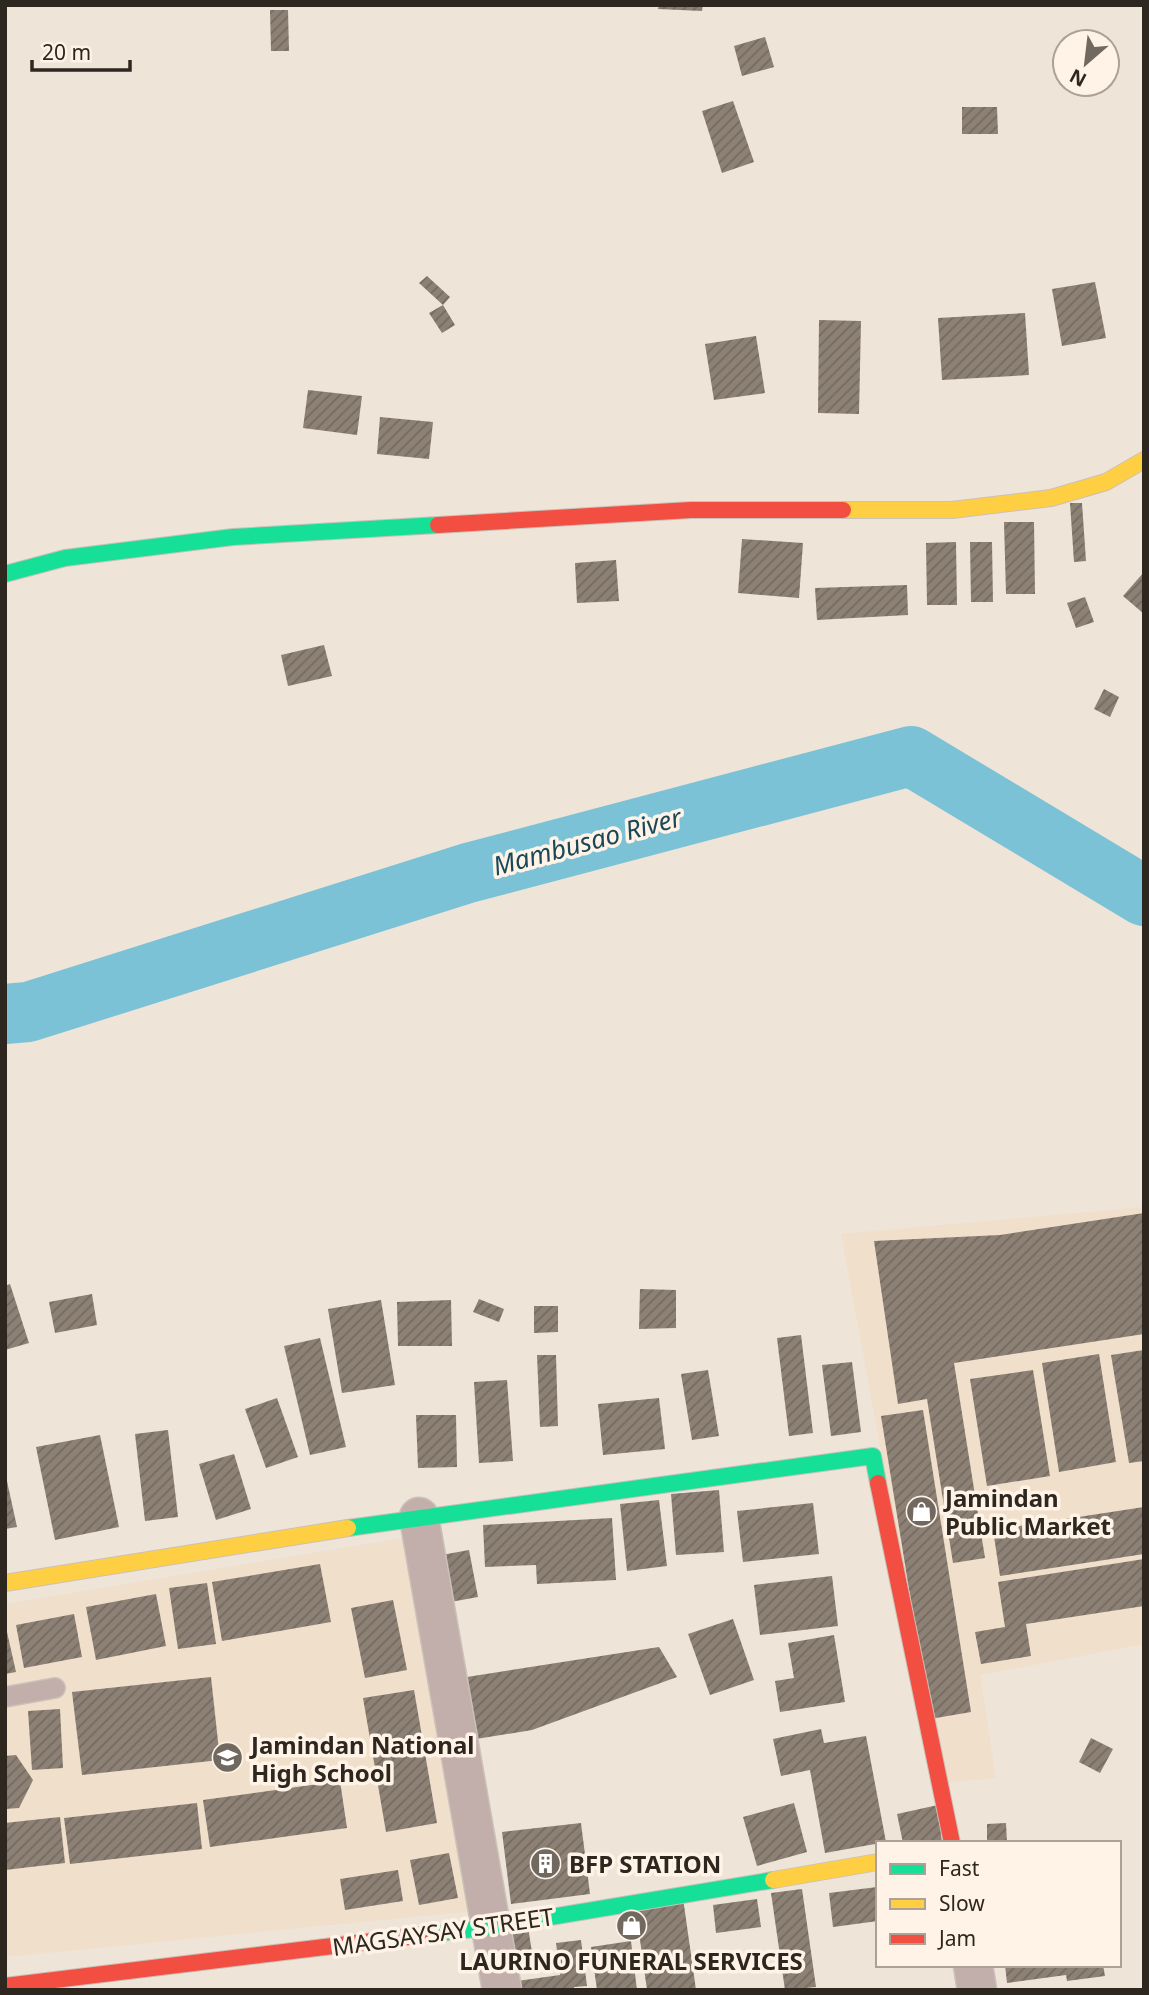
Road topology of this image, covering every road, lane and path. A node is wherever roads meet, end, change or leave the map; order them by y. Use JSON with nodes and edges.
{"nodes":[{"id":1,"x":1144,"y":460,"type":"edge"},
{"id":2,"x":5,"y":574,"type":"edge"},
{"id":3,"x":419,"y":1517,"type":"junction"},
{"id":4,"x":5,"y":1583,"type":"edge"},
{"id":5,"x":55,"y":1688,"type":"dead end"},
{"id":6,"x":5,"y":1697,"type":"edge"},
{"id":7,"x":952,"y":1841,"type":"edge"},
{"id":8,"x":876,"y":1862,"type":"edge"},
{"id":9,"x":491,"y":1927,"type":"junction"},
{"id":10,"x":973,"y":1967,"type":"edge"},
{"id":11,"x":5,"y":1986,"type":"edge"},
{"id":12,"x":502,"y":1990,"type":"edge"},
{"id":13,"x":977,"y":1990,"type":"edge"}],
"edges":[{"from":1,"to":2,"type":"street"},
{"from":3,"to":4,"type":"street"},
{"from":3,"to":7,"type":"street"},
{"from":3,"to":9,"type":"street"},
{"from":5,"to":6,"type":"lane"},
{"from":8,"to":9,"type":"street","name":"MAGSAYSAY STREET"},
{"from":9,"to":11,"type":"street","name":"MAGSAYSAY STREET"},
{"from":9,"to":12,"type":"street"},
{"from":10,"to":13,"type":"street"}]}
